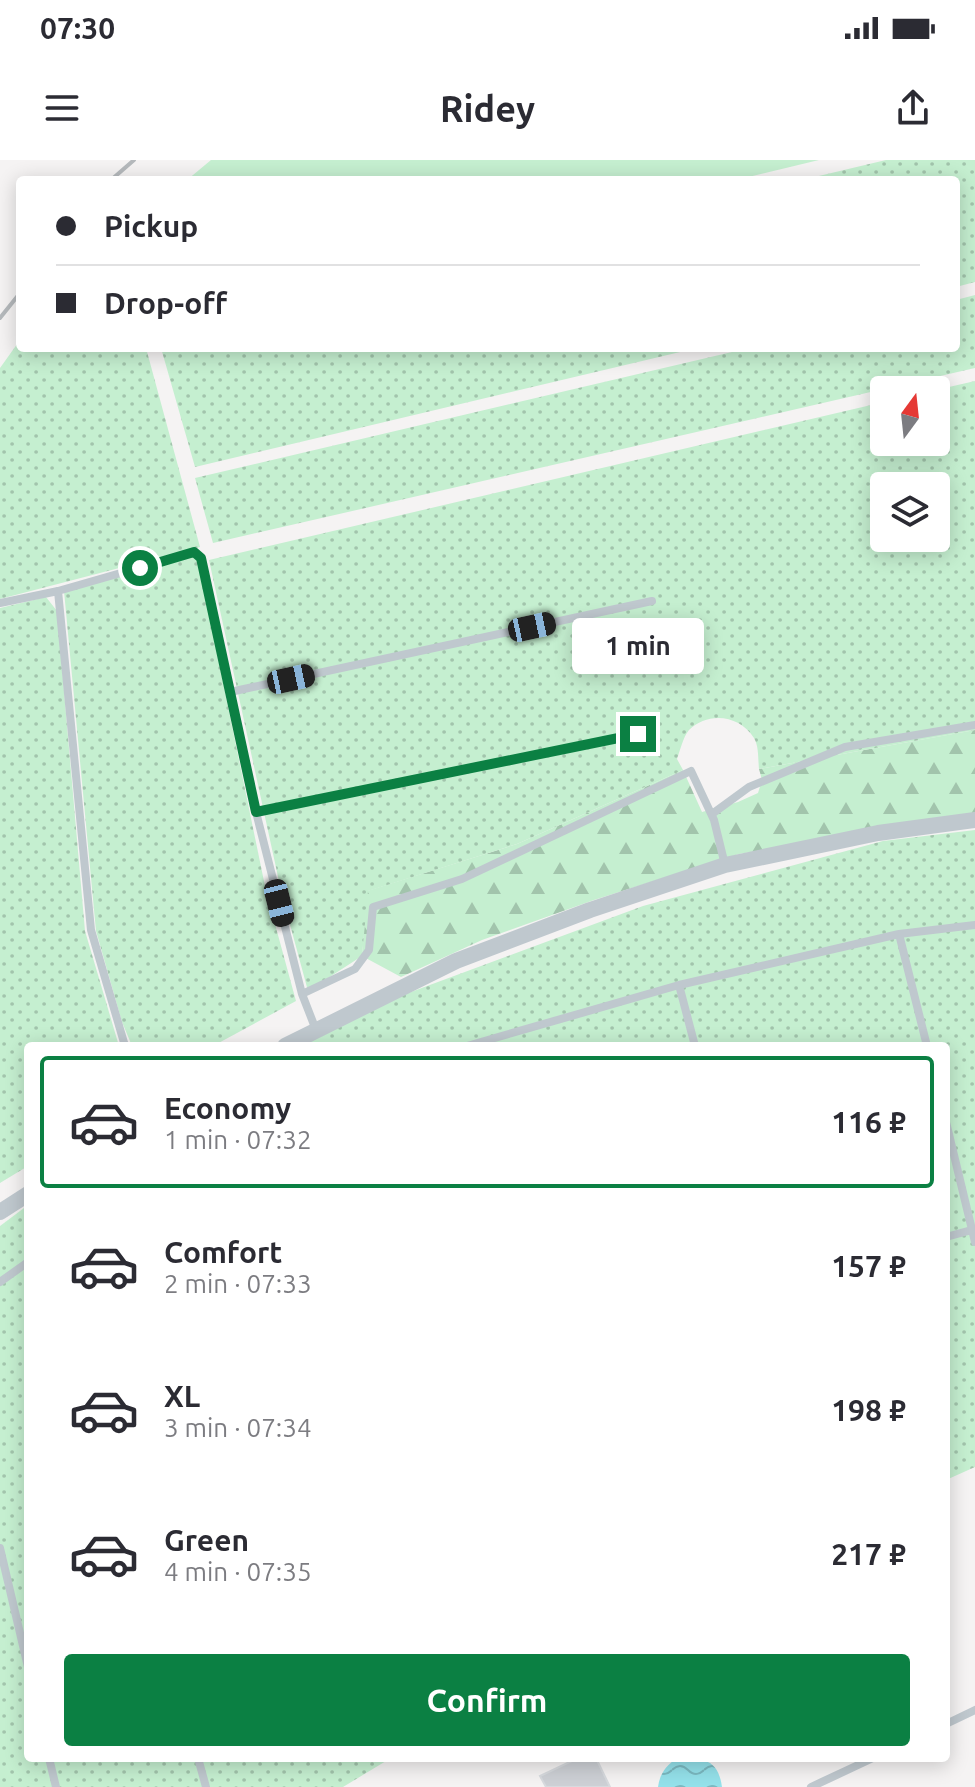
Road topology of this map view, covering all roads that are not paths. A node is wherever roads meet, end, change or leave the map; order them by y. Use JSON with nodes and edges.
{"nodes":[{"id":1,"x":58,"y":591,"type":"junction"},
{"id":2,"x":652,"y":601,"type":"dead end"},
{"id":3,"x":0,"y":603,"type":"edge"},
{"id":4,"x":230,"y":692,"type":"junction"},
{"id":5,"x":975,"y":725,"type":"edge"},
{"id":6,"x":638,"y":734,"type":"dead end"},
{"id":7,"x":256,"y":812,"type":"junction"},
{"id":8,"x":712,"y":814,"type":"junction"},
{"id":9,"x":975,"y":820,"type":"edge"},
{"id":10,"x":725,"y":865,"type":"junction"},
{"id":11,"x":975,"y":925,"type":"edge"},
{"id":12,"x":899,"y":934,"type":"junction"},
{"id":13,"x":679,"y":985,"type":"junction"},
{"id":14,"x":302,"y":994,"type":"junction"},
{"id":15,"x":316,"y":1031,"type":"junction"},
{"id":16,"x":124,"y":1042,"type":"edge"},
{"id":17,"x":293,"y":1042,"type":"edge"},
{"id":18,"x":481,"y":1042,"type":"edge"},
{"id":19,"x":694,"y":1042,"type":"edge"},
{"id":20,"x":926,"y":1042,"type":"edge"},
{"id":21,"x":950,"y":1137,"type":"edge"},
{"id":22,"x":24,"y":1197,"type":"edge"},
{"id":23,"x":0,"y":1212,"type":"edge"},
{"id":24,"x":974,"y":1229,"type":"edge"},
{"id":25,"x":950,"y":1236,"type":"edge"},
{"id":26,"x":975,"y":1242,"type":"edge"},
{"id":27,"x":24,"y":1265,"type":"edge"},
{"id":28,"x":0,"y":1282,"type":"edge"},
{"id":29,"x":0,"y":1548,"type":"edge"},
{"id":30,"x":24,"y":1650,"type":"edge"},
{"id":31,"x":975,"y":1710,"type":"edge"},
{"id":32,"x":950,"y":1722,"type":"edge"},
{"id":33,"x":50,"y":1762,"type":"edge"},
{"id":34,"x":199,"y":1762,"type":"edge"},
{"id":35,"x":864,"y":1762,"type":"edge"},
{"id":36,"x":56,"y":1787,"type":"edge"},
{"id":37,"x":206,"y":1787,"type":"edge"},
{"id":38,"x":811,"y":1787,"type":"edge"}],
"edges":[{"from":1,"to":3,"type":"lane"},
{"from":1,"to":4,"type":"lane"},
{"from":1,"to":16,"type":"lane"},
{"from":2,"to":4,"type":"lane"},
{"from":4,"to":7,"type":"lane"},
{"from":5,"to":8,"type":"lane"},
{"from":6,"to":7,"type":"lane"},
{"from":7,"to":14,"type":"lane"},
{"from":8,"to":10,"type":"lane"},
{"from":8,"to":14,"type":"lane"},
{"from":9,"to":10,"type":"street"},
{"from":10,"to":15,"type":"street"},
{"from":11,"to":12,"type":"lane"},
{"from":12,"to":13,"type":"lane"},
{"from":12,"to":20,"type":"lane"},
{"from":13,"to":18,"type":"lane"},
{"from":13,"to":19,"type":"lane"},
{"from":14,"to":15,"type":"lane"},
{"from":15,"to":17,"type":"street"},
{"from":21,"to":24,"type":"lane"},
{"from":22,"to":23,"type":"street"},
{"from":24,"to":25,"type":"lane"},
{"from":24,"to":26,"type":"lane"},
{"from":27,"to":28,"type":"lane"},
{"from":29,"to":30,"type":"lane"},
{"from":31,"to":32,"type":"lane"},
{"from":33,"to":36,"type":"lane"},
{"from":34,"to":37,"type":"lane"},
{"from":35,"to":38,"type":"lane"}]}
